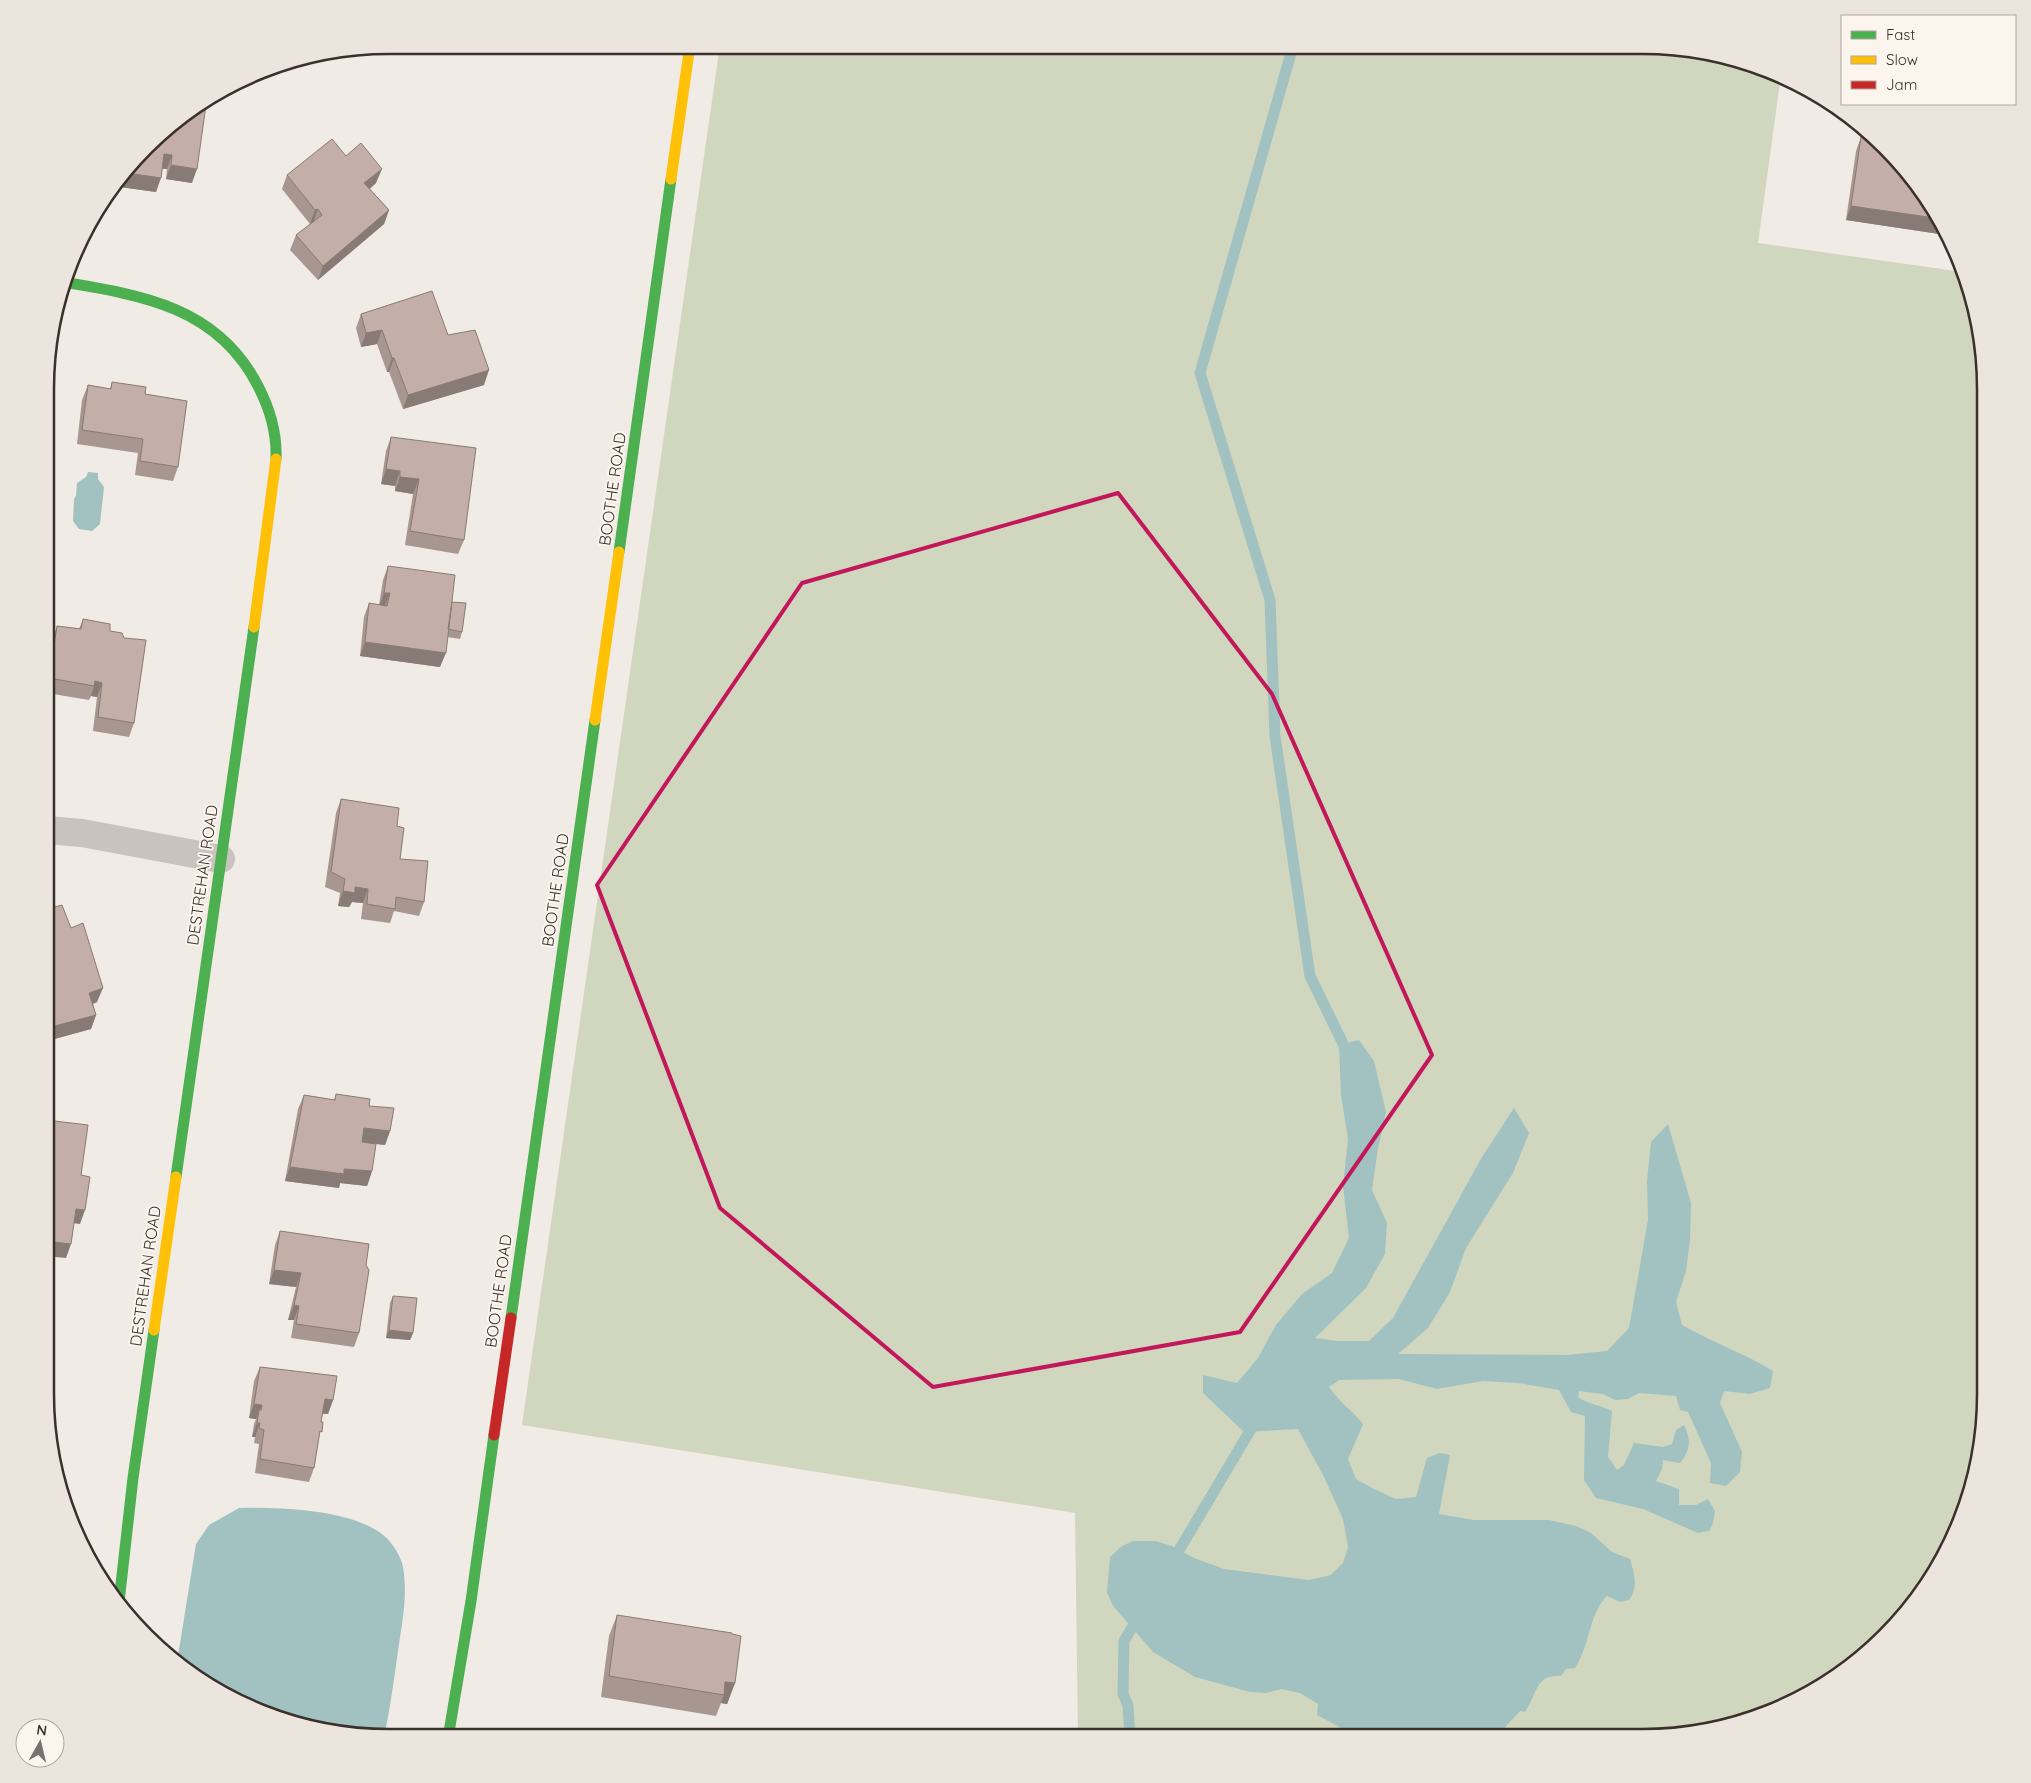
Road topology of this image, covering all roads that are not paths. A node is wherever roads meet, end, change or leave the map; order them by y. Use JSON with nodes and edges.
{"nodes":[{"id":1,"x":689,"y":54,"type":"edge"},
{"id":2,"x":71,"y":283,"type":"edge"},
{"id":3,"x":54,"y":831,"type":"edge"},
{"id":4,"x":221,"y":859,"type":"junction"},
{"id":5,"x":120,"y":1594,"type":"edge"},
{"id":6,"x":449,"y":1729,"type":"edge"}],
"edges":[{"from":1,"to":6,"type":"street","name":"BOOTHE ROAD"},
{"from":2,"to":4,"type":"street","name":"DESTREHAN ROAD"},
{"from":3,"to":4,"type":"street"},
{"from":4,"to":5,"type":"street","name":"DESTREHAN ROAD"}]}
